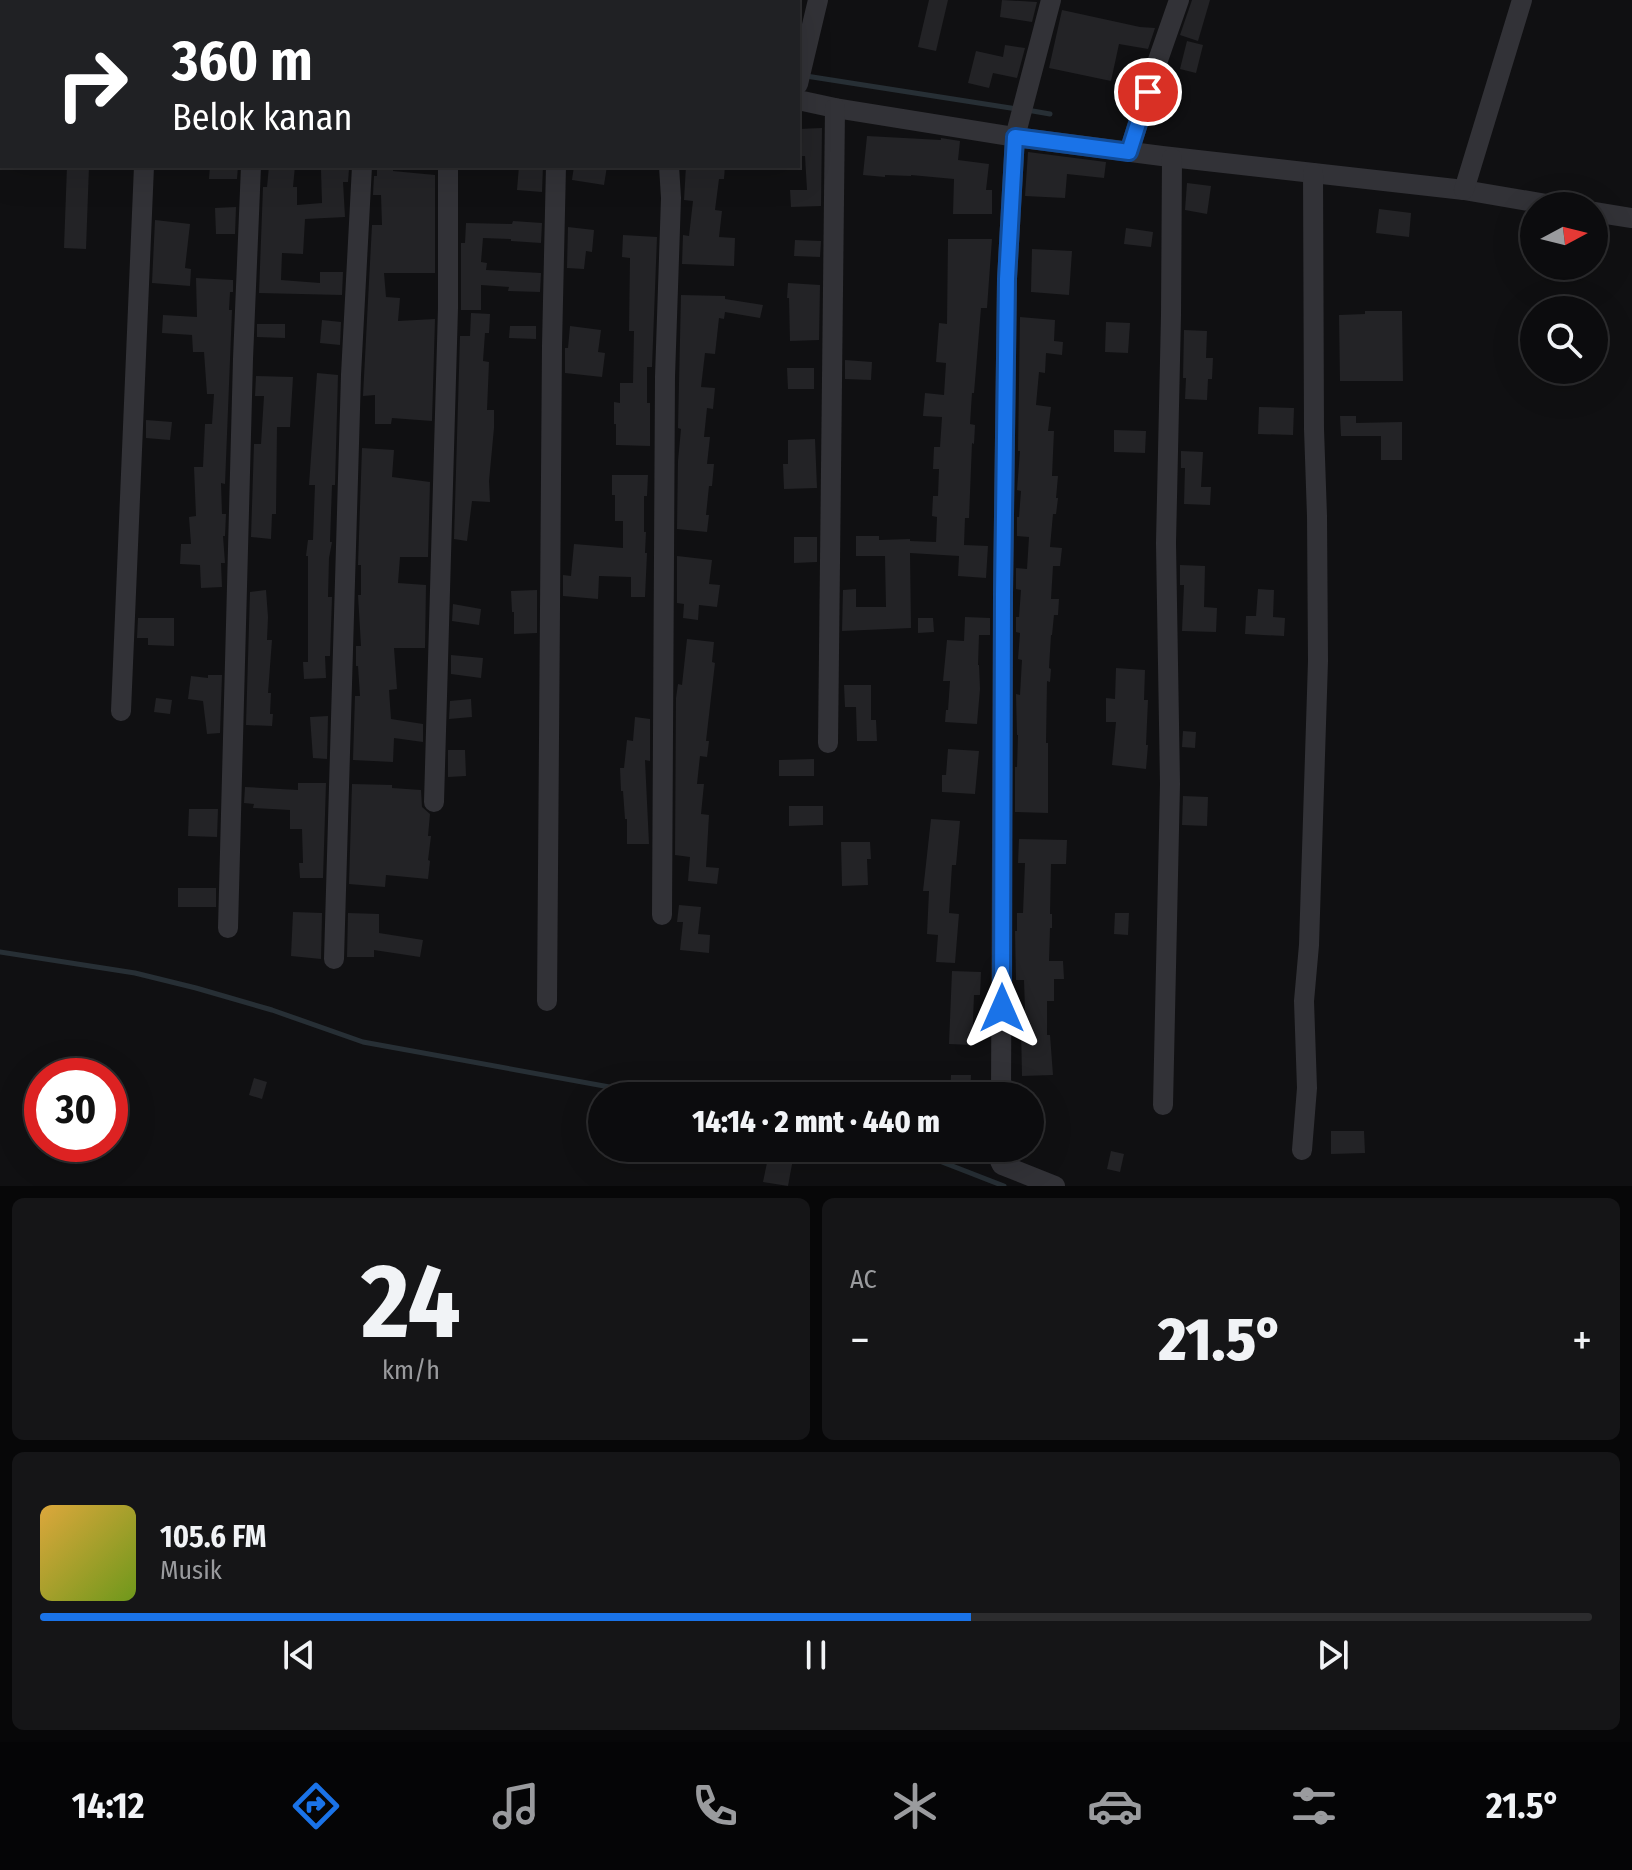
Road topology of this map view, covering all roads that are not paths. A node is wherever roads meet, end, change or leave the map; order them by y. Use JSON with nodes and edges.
{"nodes":[{"id":1,"x":818,"y":0,"type":"edge"},
{"id":2,"x":1051,"y":0,"type":"edge"},
{"id":3,"x":1179,"y":0,"type":"edge"},
{"id":4,"x":1522,"y":0,"type":"edge"},
{"id":5,"x":800,"y":74,"type":"edge"},
{"id":6,"x":800,"y":100,"type":"edge"},
{"id":7,"x":835,"y":108,"type":"junction"},
{"id":8,"x":1020,"y":121,"type":"junction"},
{"id":9,"x":1129,"y":152,"type":"junction"},
{"id":10,"x":1172,"y":158,"type":"junction"},
{"id":11,"x":144,"y":168,"type":"edge"},
{"id":12,"x":251,"y":168,"type":"edge"},
{"id":13,"x":362,"y":168,"type":"edge"},
{"id":14,"x":448,"y":168,"type":"edge"},
{"id":15,"x":556,"y":168,"type":"edge"},
{"id":16,"x":669,"y":168,"type":"edge"},
{"id":17,"x":1313,"y":173,"type":"junction"},
{"id":18,"x":1464,"y":190,"type":"junction"},
{"id":19,"x":1520,"y":200,"type":"edge"},
{"id":20,"x":1608,"y":214,"type":"edge"},
{"id":21,"x":1632,"y":218,"type":"edge"},
{"id":22,"x":121,"y":711,"type":"dead end"},
{"id":23,"x":828,"y":743,"type":"dead end"},
{"id":24,"x":434,"y":802,"type":"dead end"},
{"id":25,"x":662,"y":915,"type":"dead end"},
{"id":26,"x":228,"y":928,"type":"dead end"},
{"id":27,"x":334,"y":959,"type":"dead end"},
{"id":28,"x":547,"y":1001,"type":"dead end"},
{"id":29,"x":1001,"y":1082,"type":"edge"},
{"id":30,"x":1163,"y":1105,"type":"dead end"},
{"id":31,"x":1302,"y":1150,"type":"dead end"},
{"id":32,"x":1000,"y":1162,"type":"edge"},
{"id":33,"x":1055,"y":1186,"type":"edge"}],
"edges":[{"from":1,"to":5,"type":"street"},
{"from":2,"to":8,"type":"street"},
{"from":3,"to":9,"type":"street"},
{"from":4,"to":18,"type":"street"},
{"from":6,"to":7,"type":"street"},
{"from":7,"to":8,"type":"street"},
{"from":7,"to":23,"type":"street"},
{"from":8,"to":9,"type":"street"},
{"from":8,"to":29,"type":"street"},
{"from":9,"to":10,"type":"street"},
{"from":10,"to":17,"type":"street"},
{"from":10,"to":30,"type":"street"},
{"from":11,"to":22,"type":"street"},
{"from":12,"to":26,"type":"street"},
{"from":13,"to":27,"type":"street"},
{"from":14,"to":24,"type":"street"},
{"from":15,"to":28,"type":"street"},
{"from":16,"to":25,"type":"street"},
{"from":17,"to":18,"type":"street"},
{"from":17,"to":31,"type":"street"},
{"from":18,"to":19,"type":"street"},
{"from":20,"to":21,"type":"street"},
{"from":32,"to":33,"type":"street"}]}
